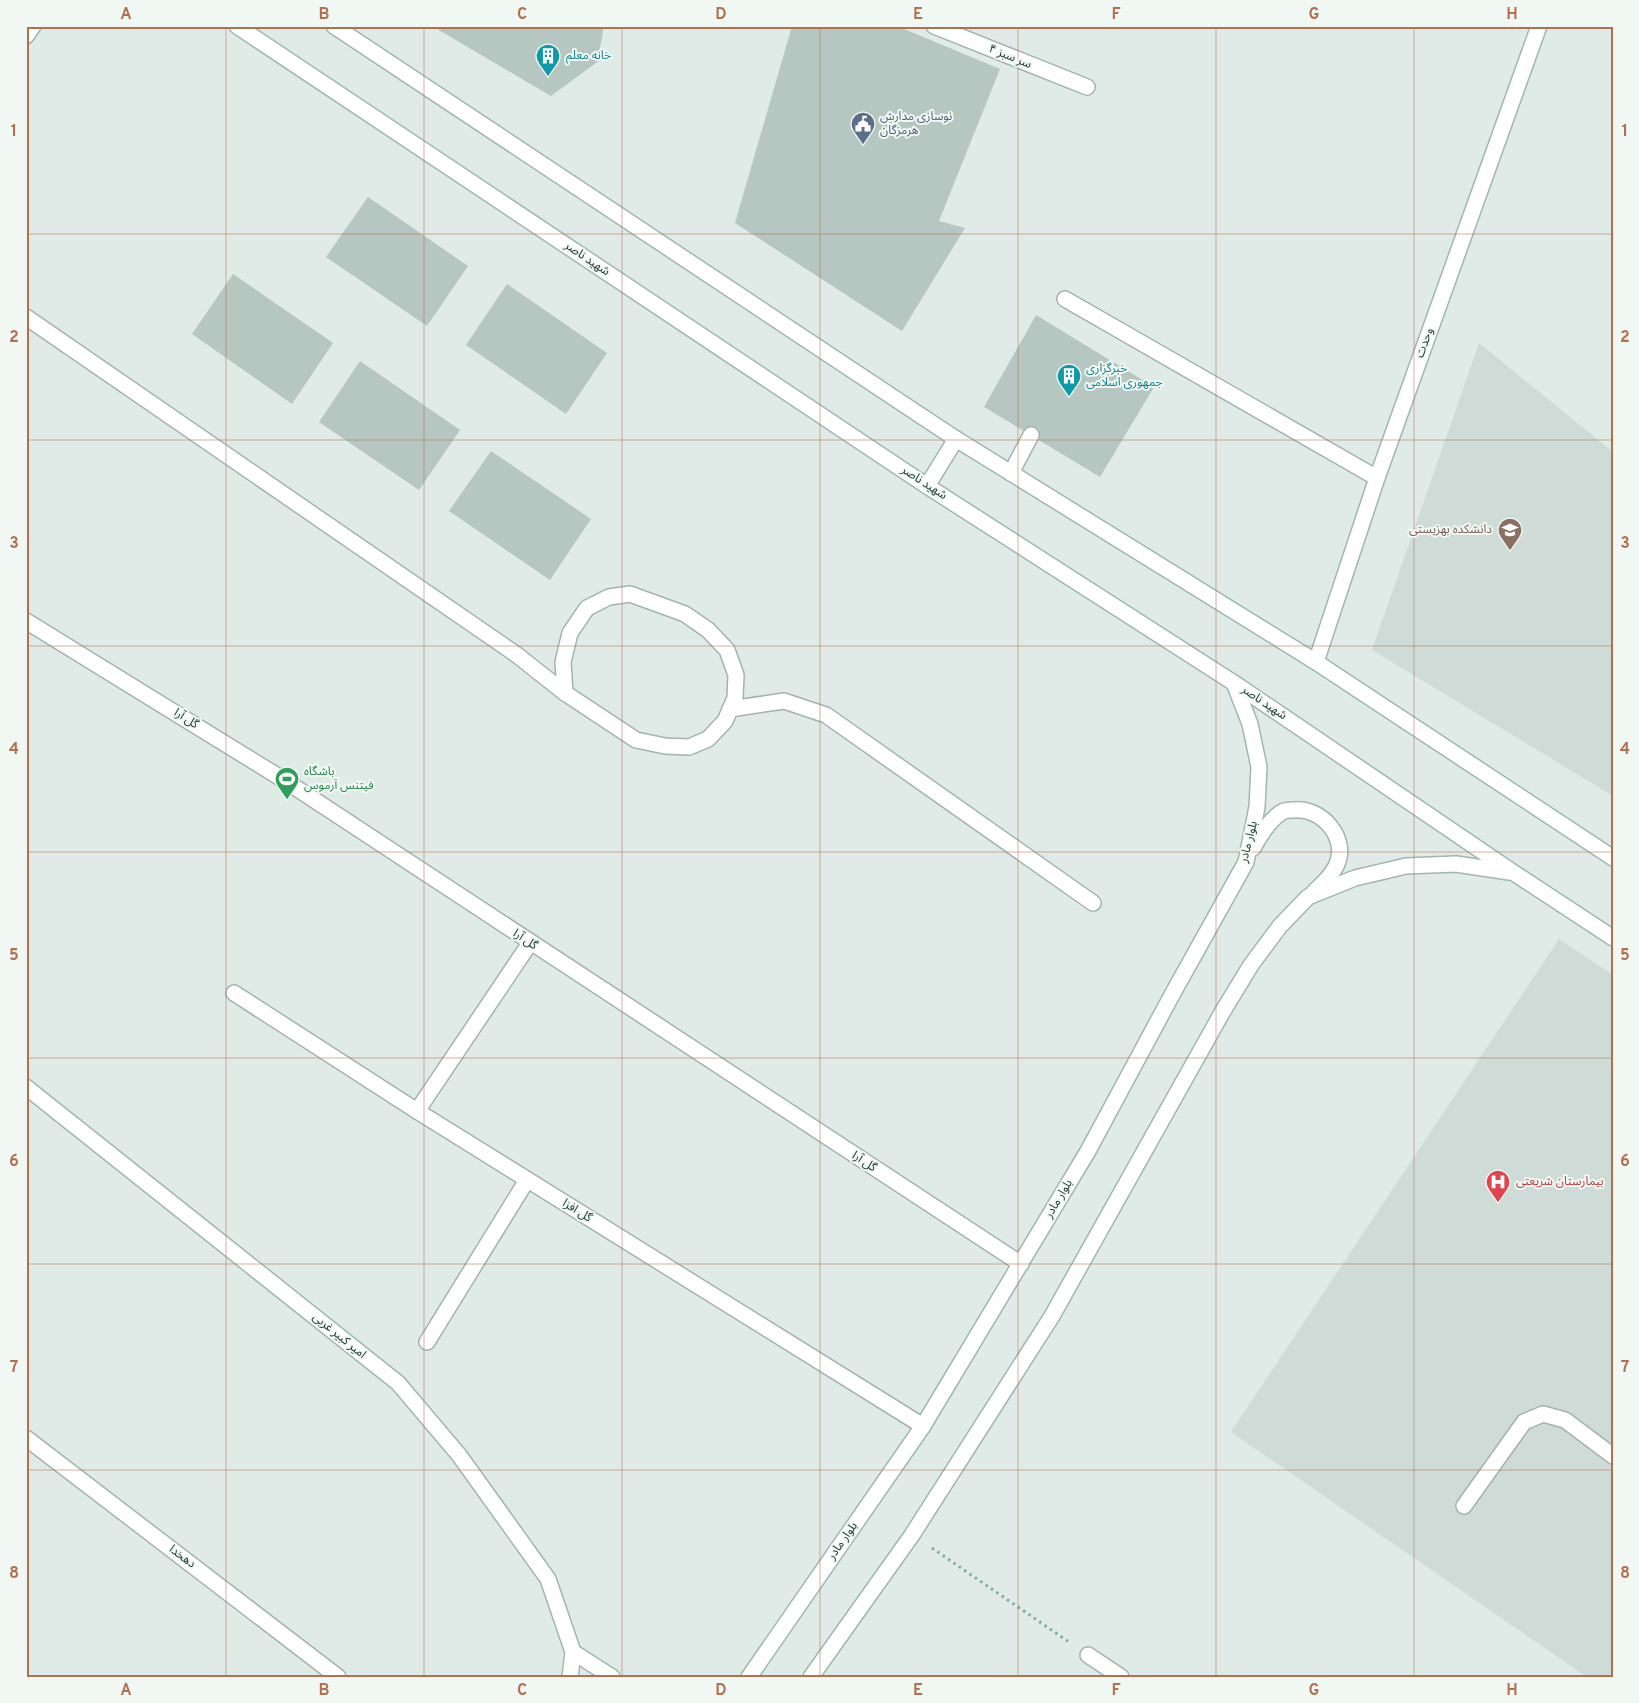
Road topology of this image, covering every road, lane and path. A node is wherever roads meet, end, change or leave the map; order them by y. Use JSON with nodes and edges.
{"nodes":[{"id":1,"x":33,"y":26,"type":"edge"},
{"id":2,"x":236,"y":26,"type":"edge"},
{"id":3,"x":334,"y":26,"type":"edge"},
{"id":4,"x":934,"y":26,"type":"edge"},
{"id":5,"x":1538,"y":26,"type":"edge"},
{"id":6,"x":26,"y":36,"type":"edge"},
{"id":7,"x":1087,"y":87,"type":"dead end"},
{"id":8,"x":1065,"y":300,"type":"dead end"},
{"id":9,"x":26,"y":317,"type":"edge"},
{"id":10,"x":1031,"y":435,"type":"dead end"},
{"id":11,"x":956,"y":439,"type":"junction"},
{"id":12,"x":1011,"y":473,"type":"junction"},
{"id":13,"x":1377,"y":478,"type":"junction"},
{"id":14,"x":927,"y":486,"type":"junction"},
{"id":15,"x":26,"y":621,"type":"edge"},
{"id":16,"x":1316,"y":662,"type":"junction"},
{"id":17,"x":1234,"y":683,"type":"junction"},
{"id":18,"x":565,"y":692,"type":"junction"},
{"id":19,"x":730,"y":709,"type":"junction"},
{"id":20,"x":1613,"y":858,"type":"edge"},
{"id":21,"x":1246,"y":862,"type":"junction"},
{"id":22,"x":1514,"y":873,"type":"junction"},
{"id":23,"x":1308,"y":897,"type":"junction"},
{"id":24,"x":1093,"y":903,"type":"dead end"},
{"id":25,"x":1613,"y":938,"type":"edge"},
{"id":26,"x":530,"y":943,"type":"junction"},
{"id":27,"x":234,"y":993,"type":"dead end"},
{"id":28,"x":26,"y":1087,"type":"edge"},
{"id":29,"x":417,"y":1111,"type":"junction"},
{"id":30,"x":527,"y":1180,"type":"junction"},
{"id":31,"x":1021,"y":1264,"type":"junction"},
{"id":32,"x":427,"y":1342,"type":"dead end"},
{"id":33,"x":923,"y":1426,"type":"junction"},
{"id":34,"x":26,"y":1438,"type":"edge"},
{"id":35,"x":1613,"y":1456,"type":"edge"},
{"id":36,"x":1464,"y":1506,"type":"dead end"},
{"id":37,"x":912,"y":1535,"type":"junction"},
{"id":38,"x":573,"y":1652,"type":"junction"},
{"id":39,"x":1088,"y":1655,"type":"joint"},
{"id":40,"x":338,"y":1677,"type":"edge"},
{"id":41,"x":570,"y":1677,"type":"edge"},
{"id":42,"x":612,"y":1677,"type":"edge"},
{"id":43,"x":750,"y":1677,"type":"edge"},
{"id":44,"x":811,"y":1677,"type":"edge"},
{"id":45,"x":1121,"y":1677,"type":"edge"}],
"edges":[{"from":1,"to":6,"type":"street"},
{"from":2,"to":14,"type":"street","name":"شهید ناصر"},
{"from":3,"to":11,"type":"street"},
{"from":4,"to":7,"type":"street","name":"سر سبز ۴"},
{"from":5,"to":13,"type":"street","name":"وحدت"},
{"from":8,"to":13,"type":"street"},
{"from":9,"to":18,"type":"street"},
{"from":10,"to":12,"type":"street"},
{"from":11,"to":12,"type":"street"},
{"from":11,"to":14,"type":"street"},
{"from":12,"to":16,"type":"street"},
{"from":13,"to":16,"type":"street","name":"وحدت"},
{"from":14,"to":17,"type":"street","name":"شهید ناصر"},
{"from":15,"to":26,"type":"street","name":"گل آرا"},
{"from":16,"to":20,"type":"street"},
{"from":17,"to":21,"type":"street","name":"بلوار مادر"},
{"from":17,"to":22,"type":"street","name":"شهید ناصر"},
{"from":18,"to":19,"type":"street"},
{"from":18,"to":19,"type":"street"},
{"from":19,"to":24,"type":"street"},
{"from":21,"to":23,"type":"street"},
{"from":21,"to":31,"type":"street","name":"بلوار مادر"},
{"from":22,"to":23,"type":"street"},
{"from":22,"to":25,"type":"street","name":"شهید ناصر"},
{"from":23,"to":37,"type":"street"},
{"from":26,"to":29,"type":"street"},
{"from":26,"to":31,"type":"street","name":"گل آرا"},
{"from":27,"to":29,"type":"street","name":"گل افزا"},
{"from":28,"to":38,"type":"street","name":"امیر کبیر غربی"},
{"from":29,"to":30,"type":"street","name":"گل افزا"},
{"from":30,"to":32,"type":"street"},
{"from":30,"to":33,"type":"street","name":"گل افزا"},
{"from":31,"to":33,"type":"street","name":"بلوار مادر"},
{"from":33,"to":43,"type":"street","name":"بلوار مادر"},
{"from":34,"to":40,"type":"street","name":"دهخدا"},
{"from":35,"to":36,"type":"street"},
{"from":37,"to":39,"type":"path"},
{"from":37,"to":44,"type":"street"},
{"from":38,"to":41,"type":"street","name":"امیر کبیر غربی"},
{"from":38,"to":42,"type":"street"},
{"from":39,"to":45,"type":"street"}]}
